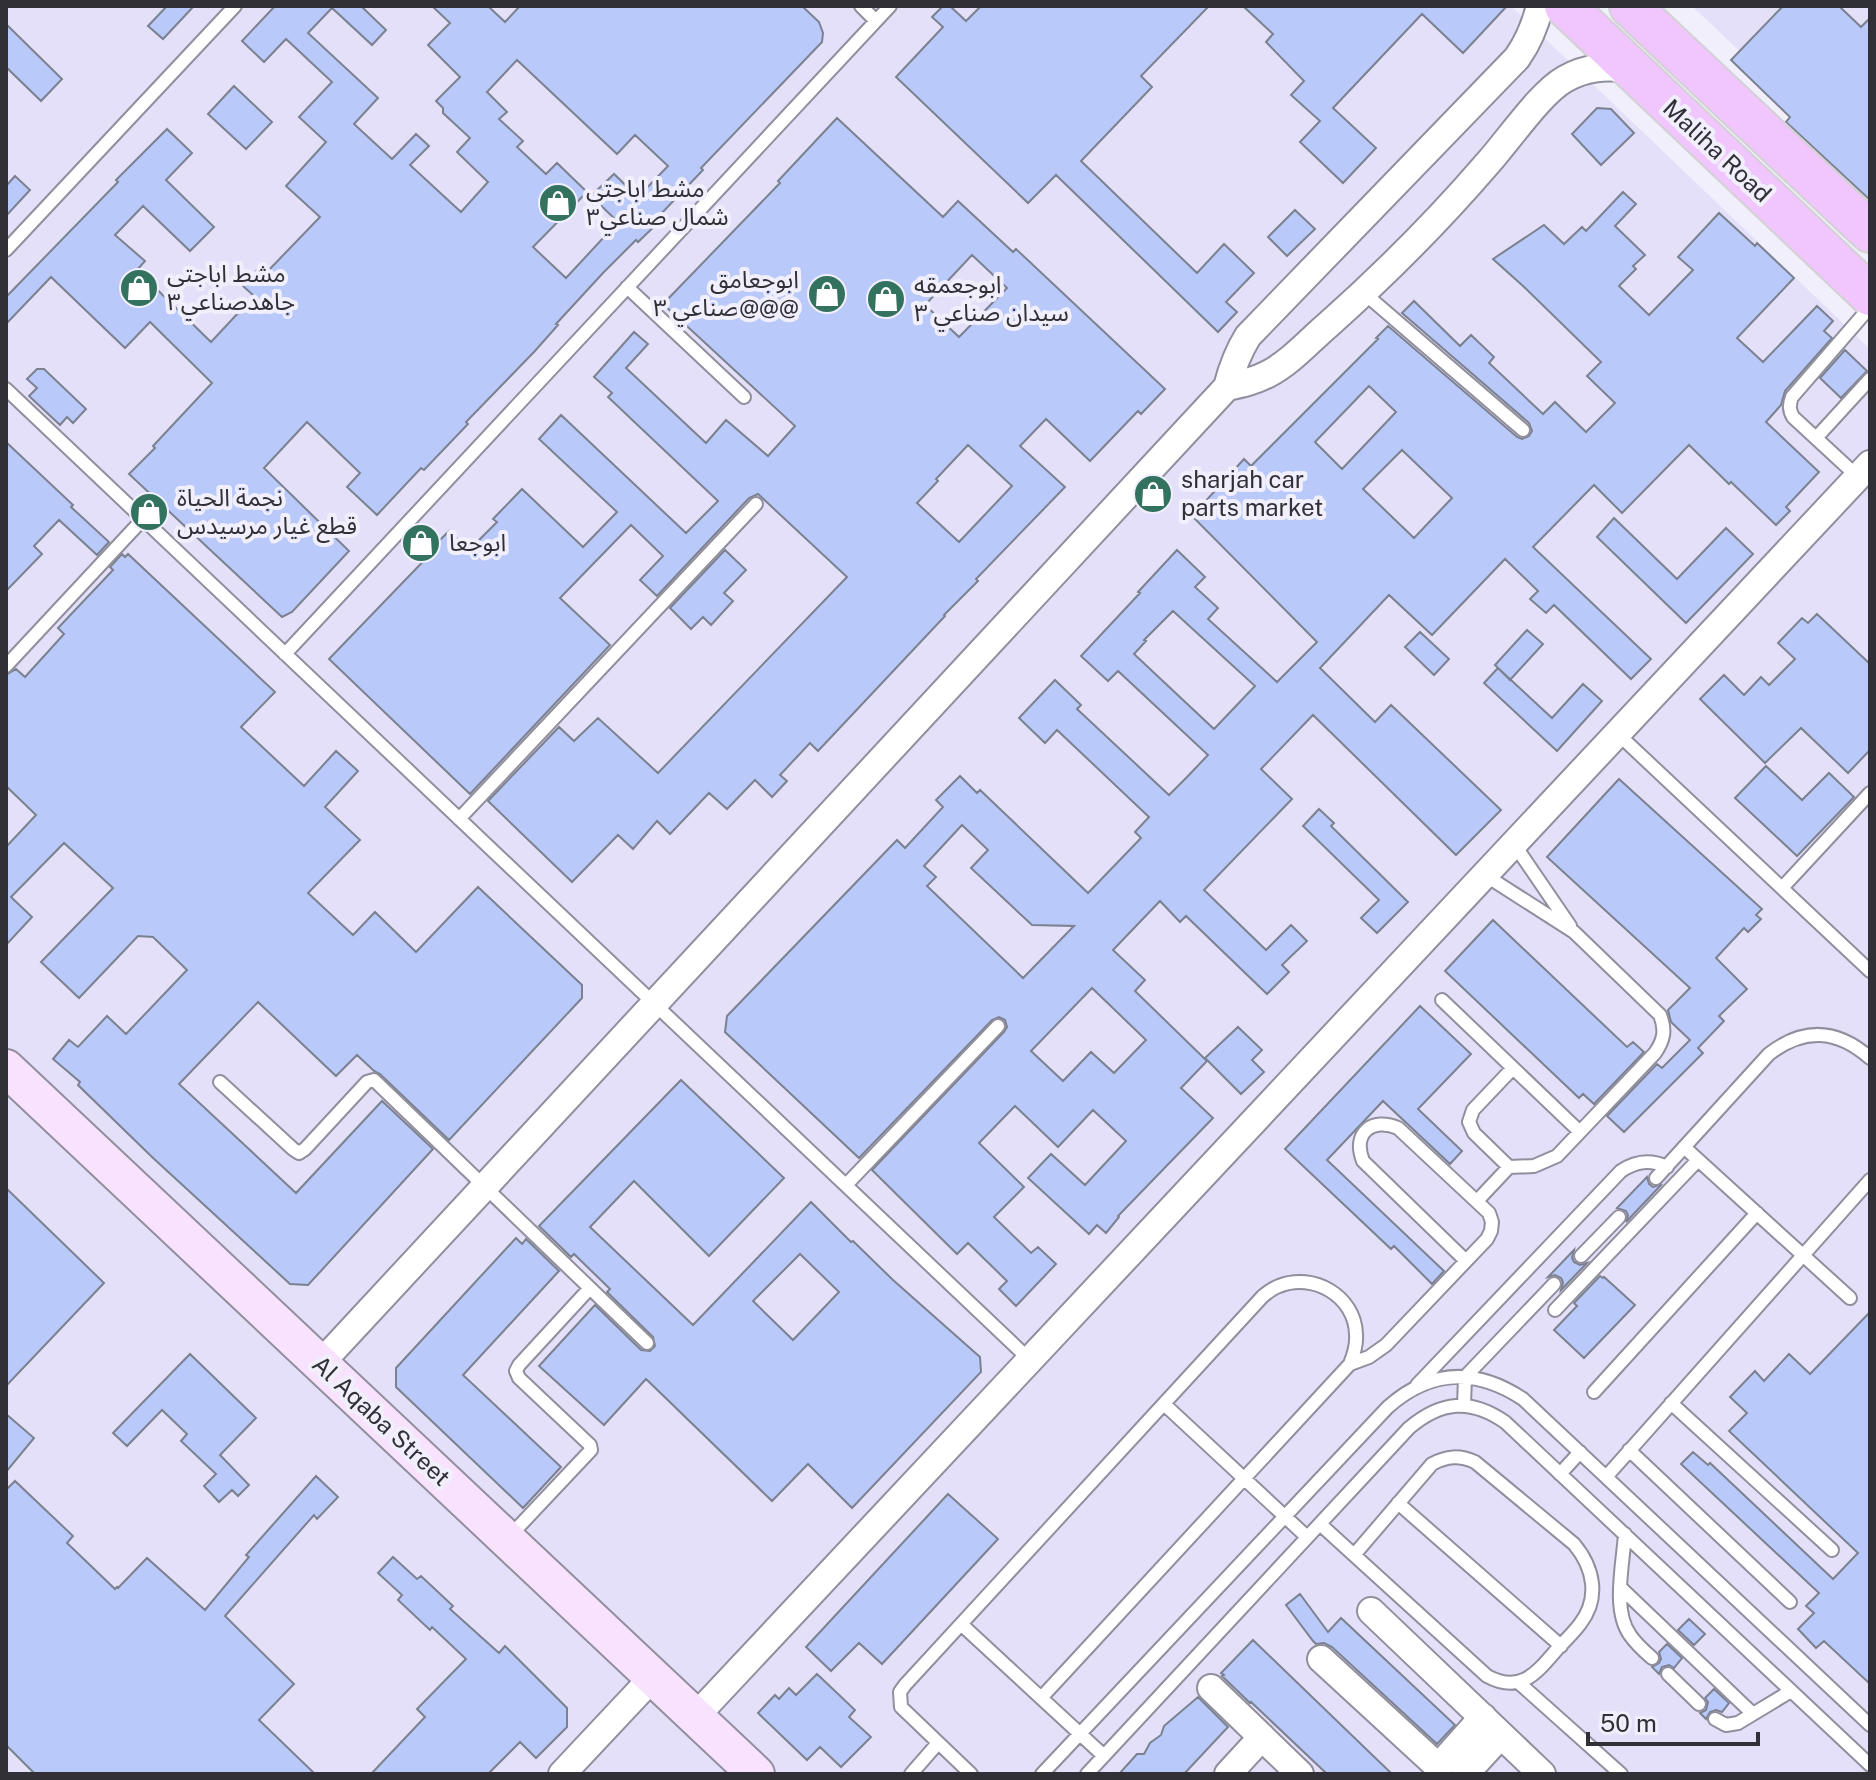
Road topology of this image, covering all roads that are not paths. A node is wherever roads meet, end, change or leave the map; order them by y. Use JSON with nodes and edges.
{"nodes":[{"id":1,"x":235,"y":6,"type":"edge"},
{"id":2,"x":861,"y":6,"type":"edge"},
{"id":3,"x":890,"y":6,"type":"edge"},
{"id":4,"x":1540,"y":6,"type":"edge"},
{"id":5,"x":1565,"y":6,"type":"edge"},
{"id":6,"x":1630,"y":6,"type":"edge"},
{"id":7,"x":876,"y":21,"type":"junction"},
{"id":8,"x":1629,"y":69,"type":"junction"},
{"id":9,"x":1870,"y":232,"type":"edge"},
{"id":10,"x":6,"y":250,"type":"edge"},
{"id":11,"x":627,"y":287,"type":"junction"},
{"id":12,"x":1364,"y":293,"type":"junction"},
{"id":13,"x":1870,"y":295,"type":"edge"},
{"id":14,"x":1870,"y":307,"type":"edge"},
{"id":15,"x":1870,"y":379,"type":"edge"},
{"id":16,"x":1227,"y":387,"type":"junction"},
{"id":17,"x":6,"y":389,"type":"edge"},
{"id":18,"x":744,"y":397,"type":"dead end"},
{"id":19,"x":1523,"y":430,"type":"dead end"},
{"id":20,"x":1816,"y":438,"type":"junction"},
{"id":21,"x":1867,"y":469,"type":"edge"},
{"id":22,"x":756,"y":504,"type":"dead end"},
{"id":23,"x":143,"y":519,"type":"junction"},
{"id":24,"x":285,"y":654,"type":"junction"},
{"id":25,"x":6,"y":666,"type":"edge"},
{"id":26,"x":1617,"y":733,"type":"junction"},
{"id":27,"x":1870,"y":793,"type":"edge"},
{"id":28,"x":459,"y":819,"type":"junction"},
{"id":29,"x":1514,"y":844,"type":"junction"},
{"id":30,"x":1485,"y":875,"type":"junction"},
{"id":31,"x":1782,"y":888,"type":"junction"},
{"id":32,"x":1574,"y":932,"type":"junction"},
{"id":33,"x":1870,"y":971,"type":"edge"},
{"id":34,"x":1442,"y":1000,"type":"dead end"},
{"id":35,"x":655,"y":1004,"type":"junction"},
{"id":36,"x":998,"y":1026,"type":"dead end"},
{"id":37,"x":1870,"y":1058,"type":"edge"},
{"id":38,"x":6,"y":1068,"type":"edge"},
{"id":39,"x":1513,"y":1068,"type":"junction"},
{"id":40,"x":220,"y":1082,"type":"dead end"},
{"id":41,"x":1580,"y":1132,"type":"junction"},
{"id":42,"x":1684,"y":1147,"type":"junction"},
{"id":43,"x":1698,"y":1160,"type":"junction"},
{"id":44,"x":1509,"y":1167,"type":"junction"},
{"id":45,"x":1667,"y":1167,"type":"junction"},
{"id":46,"x":1656,"y":1178,"type":"dead end"},
{"id":47,"x":1870,"y":1180,"type":"edge"},
{"id":48,"x":846,"y":1185,"type":"junction"},
{"id":49,"x":485,"y":1186,"type":"junction"},
{"id":50,"x":1477,"y":1201,"type":"junction"},
{"id":51,"x":1757,"y":1213,"type":"junction"},
{"id":52,"x":1619,"y":1217,"type":"dead end"},
{"id":53,"x":1803,"y":1255,"type":"junction"},
{"id":54,"x":1581,"y":1256,"type":"dead end"},
{"id":55,"x":1466,"y":1261,"type":"junction"},
{"id":56,"x":1554,"y":1284,"type":"dead end"},
{"id":57,"x":590,"y":1288,"type":"junction"},
{"id":58,"x":1850,"y":1298,"type":"dead end"},
{"id":59,"x":1555,"y":1310,"type":"dead end"},
{"id":60,"x":647,"y":1343,"type":"dead end"},
{"id":61,"x":1030,"y":1360,"type":"junction"},
{"id":62,"x":320,"y":1364,"type":"junction"},
{"id":63,"x":1350,"y":1364,"type":"junction"},
{"id":64,"x":1465,"y":1377,"type":"junction"},
{"id":65,"x":1414,"y":1388,"type":"junction"},
{"id":66,"x":1594,"y":1392,"type":"dead end"},
{"id":67,"x":1671,"y":1403,"type":"junction"},
{"id":68,"x":1164,"y":1404,"type":"junction"},
{"id":69,"x":1464,"y":1405,"type":"junction"},
{"id":70,"x":1629,"y":1450,"type":"junction"},
{"id":71,"x":1580,"y":1452,"type":"junction"},
{"id":72,"x":1560,"y":1474,"type":"junction"},
{"id":73,"x":1606,"y":1477,"type":"junction"},
{"id":74,"x":1244,"y":1478,"type":"junction"},
{"id":75,"x":1398,"y":1503,"type":"junction"},
{"id":76,"x":1285,"y":1517,"type":"junction"},
{"id":77,"x":1320,"y":1524,"type":"junction"},
{"id":78,"x":1625,"y":1534,"type":"junction"},
{"id":79,"x":1307,"y":1537,"type":"junction"},
{"id":80,"x":507,"y":1539,"type":"junction"},
{"id":81,"x":1832,"y":1550,"type":"dead end"},
{"id":82,"x":1354,"y":1555,"type":"junction"},
{"id":83,"x":1621,"y":1588,"type":"junction"},
{"id":84,"x":1790,"y":1602,"type":"dead end"},
{"id":85,"x":1371,"y":1611,"type":"dead end"},
{"id":86,"x":961,"y":1624,"type":"junction"},
{"id":87,"x":1561,"y":1646,"type":"junction"},
{"id":88,"x":1652,"y":1658,"type":"dead end"},
{"id":89,"x":1321,"y":1659,"type":"dead end"},
{"id":90,"x":1668,"y":1674,"type":"dead end"},
{"id":91,"x":653,"y":1677,"type":"junction"},
{"id":92,"x":1518,"y":1682,"type":"junction"},
{"id":93,"x":1211,"y":1688,"type":"dead end"},
{"id":94,"x":1791,"y":1691,"type":"junction"},
{"id":95,"x":1041,"y":1698,"type":"junction"},
{"id":96,"x":1699,"y":1704,"type":"dead end"},
{"id":97,"x":1753,"y":1714,"type":"junction"},
{"id":98,"x":695,"y":1717,"type":"junction"},
{"id":99,"x":1715,"y":1719,"type":"dead end"},
{"id":100,"x":1870,"y":1725,"type":"edge"},
{"id":101,"x":1492,"y":1726,"type":"junction"},
{"id":102,"x":1080,"y":1734,"type":"junction"},
{"id":103,"x":1262,"y":1737,"type":"junction"},
{"id":104,"x":938,"y":1743,"type":"junction"},
{"id":105,"x":1870,"y":1745,"type":"edge"},
{"id":106,"x":1860,"y":1755,"type":"junction"},
{"id":107,"x":1104,"y":1756,"type":"junction"},
{"id":108,"x":1870,"y":1765,"type":"edge"},
{"id":109,"x":562,"y":1774,"type":"edge"},
{"id":110,"x":756,"y":1774,"type":"edge"},
{"id":111,"x":911,"y":1774,"type":"edge"},
{"id":112,"x":971,"y":1774,"type":"edge"},
{"id":113,"x":1042,"y":1774,"type":"edge"},
{"id":114,"x":1087,"y":1774,"type":"edge"},
{"id":115,"x":1228,"y":1774,"type":"edge"},
{"id":116,"x":1300,"y":1774,"type":"edge"},
{"id":117,"x":1465,"y":1774,"type":"edge"},
{"id":118,"x":1542,"y":1774,"type":"edge"},
{"id":119,"x":1621,"y":1774,"type":"edge"}],
"edges":[{"from":1,"to":10,"type":"lane"},
{"from":2,"to":7,"type":"lane"},
{"from":3,"to":7,"type":"lane"},
{"from":4,"to":16,"type":"street"},
{"from":5,"to":8,"type":"main road","name":"Maliha Road"},
{"from":6,"to":9,"type":"main road","name":"Maliha Road"},
{"from":7,"to":11,"type":"lane"},
{"from":8,"to":12,"type":"street"},
{"from":8,"to":13,"type":"main road","name":"Maliha Road"},
{"from":11,"to":18,"type":"lane"},
{"from":11,"to":24,"type":"lane"},
{"from":12,"to":16,"type":"street"},
{"from":12,"to":19,"type":"lane"},
{"from":14,"to":20,"type":"lane"},
{"from":15,"to":20,"type":"lane"},
{"from":16,"to":35,"type":"street"},
{"from":17,"to":23,"type":"lane"},
{"from":20,"to":21,"type":"lane"},
{"from":21,"to":26,"type":"street"},
{"from":22,"to":28,"type":"lane"},
{"from":23,"to":24,"type":"lane"},
{"from":23,"to":25,"type":"lane"},
{"from":24,"to":28,"type":"lane"},
{"from":26,"to":29,"type":"street"},
{"from":26,"to":31,"type":"lane"},
{"from":27,"to":31,"type":"lane"},
{"from":28,"to":35,"type":"lane"},
{"from":29,"to":30,"type":"street"},
{"from":29,"to":32,"type":"lane"},
{"from":30,"to":32,"type":"lane"},
{"from":30,"to":61,"type":"street"},
{"from":31,"to":33,"type":"lane"},
{"from":32,"to":41,"type":"lane"},
{"from":34,"to":39,"type":"lane"},
{"from":35,"to":48,"type":"lane"},
{"from":35,"to":49,"type":"street"},
{"from":36,"to":48,"type":"lane"},
{"from":37,"to":42,"type":"lane"},
{"from":38,"to":62,"type":"street","name":"Al Aqaba Street"},
{"from":39,"to":41,"type":"lane"},
{"from":39,"to":44,"type":"lane"},
{"from":40,"to":49,"type":"lane"},
{"from":41,"to":44,"type":"lane"},
{"from":42,"to":43,"type":"lane"},
{"from":42,"to":45,"type":"lane"},
{"from":43,"to":51,"type":"lane"},
{"from":43,"to":59,"type":"lane"},
{"from":44,"to":50,"type":"lane"},
{"from":45,"to":46,"type":"lane"},
{"from":45,"to":65,"type":"lane"},
{"from":47,"to":53,"type":"lane"},
{"from":48,"to":61,"type":"lane"},
{"from":49,"to":57,"type":"lane"},
{"from":49,"to":62,"type":"street"},
{"from":50,"to":55,"type":"lane"},
{"from":50,"to":55,"type":"lane"},
{"from":51,"to":53,"type":"lane"},
{"from":51,"to":66,"type":"lane"},
{"from":52,"to":54,"type":"lane"},
{"from":53,"to":58,"type":"lane"},
{"from":53,"to":67,"type":"lane"},
{"from":55,"to":63,"type":"lane"},
{"from":56,"to":64,"type":"lane"},
{"from":57,"to":60,"type":"lane"},
{"from":57,"to":80,"type":"lane"},
{"from":61,"to":98,"type":"street"},
{"from":62,"to":80,"type":"street","name":"Al Aqaba Street"},
{"from":63,"to":68,"type":"lane"},
{"from":63,"to":74,"type":"lane"},
{"from":64,"to":65,"type":"lane"},
{"from":64,"to":69,"type":"lane"},
{"from":64,"to":71,"type":"lane"},
{"from":65,"to":76,"type":"lane"},
{"from":67,"to":70,"type":"lane"},
{"from":67,"to":81,"type":"lane"},
{"from":68,"to":74,"type":"lane"},
{"from":68,"to":86,"type":"lane"},
{"from":69,"to":72,"type":"lane"},
{"from":69,"to":77,"type":"lane"},
{"from":70,"to":73,"type":"lane"},
{"from":70,"to":84,"type":"lane"},
{"from":71,"to":72,"type":"lane"},
{"from":71,"to":73,"type":"lane"},
{"from":72,"to":78,"type":"lane"},
{"from":73,"to":100,"type":"lane"},
{"from":74,"to":76,"type":"lane"},
{"from":74,"to":95,"type":"lane"},
{"from":75,"to":82,"type":"lane"},
{"from":75,"to":87,"type":"lane"},
{"from":75,"to":87,"type":"lane"},
{"from":76,"to":79,"type":"lane"},
{"from":76,"to":102,"type":"lane"},
{"from":77,"to":79,"type":"lane"},
{"from":77,"to":82,"type":"lane"},
{"from":78,"to":83,"type":"lane"},
{"from":78,"to":94,"type":"lane"},
{"from":79,"to":107,"type":"lane"},
{"from":80,"to":91,"type":"street","name":"Al Aqaba Street"},
{"from":82,"to":92,"type":"lane"},
{"from":83,"to":88,"type":"lane"},
{"from":83,"to":97,"type":"lane"},
{"from":85,"to":101,"type":"street"},
{"from":86,"to":95,"type":"lane"},
{"from":86,"to":104,"type":"lane"},
{"from":87,"to":92,"type":"lane"},
{"from":89,"to":101,"type":"street"},
{"from":90,"to":96,"type":"lane"},
{"from":91,"to":98,"type":"street","name":"Al Aqaba Street"},
{"from":91,"to":109,"type":"street"},
{"from":92,"to":119,"type":"lane"},
{"from":93,"to":103,"type":"street"},
{"from":94,"to":97,"type":"lane"},
{"from":94,"to":106,"type":"lane"},
{"from":95,"to":102,"type":"lane"},
{"from":97,"to":99,"type":"lane"},
{"from":98,"to":110,"type":"street","name":"Al Aqaba Street"},
{"from":101,"to":117,"type":"street"},
{"from":101,"to":118,"type":"street"},
{"from":102,"to":107,"type":"lane"},
{"from":102,"to":113,"type":"lane"},
{"from":103,"to":115,"type":"street"},
{"from":103,"to":116,"type":"street"},
{"from":104,"to":111,"type":"lane"},
{"from":104,"to":112,"type":"lane"},
{"from":105,"to":106,"type":"lane"},
{"from":106,"to":108,"type":"lane"},
{"from":107,"to":114,"type":"lane"}]}
